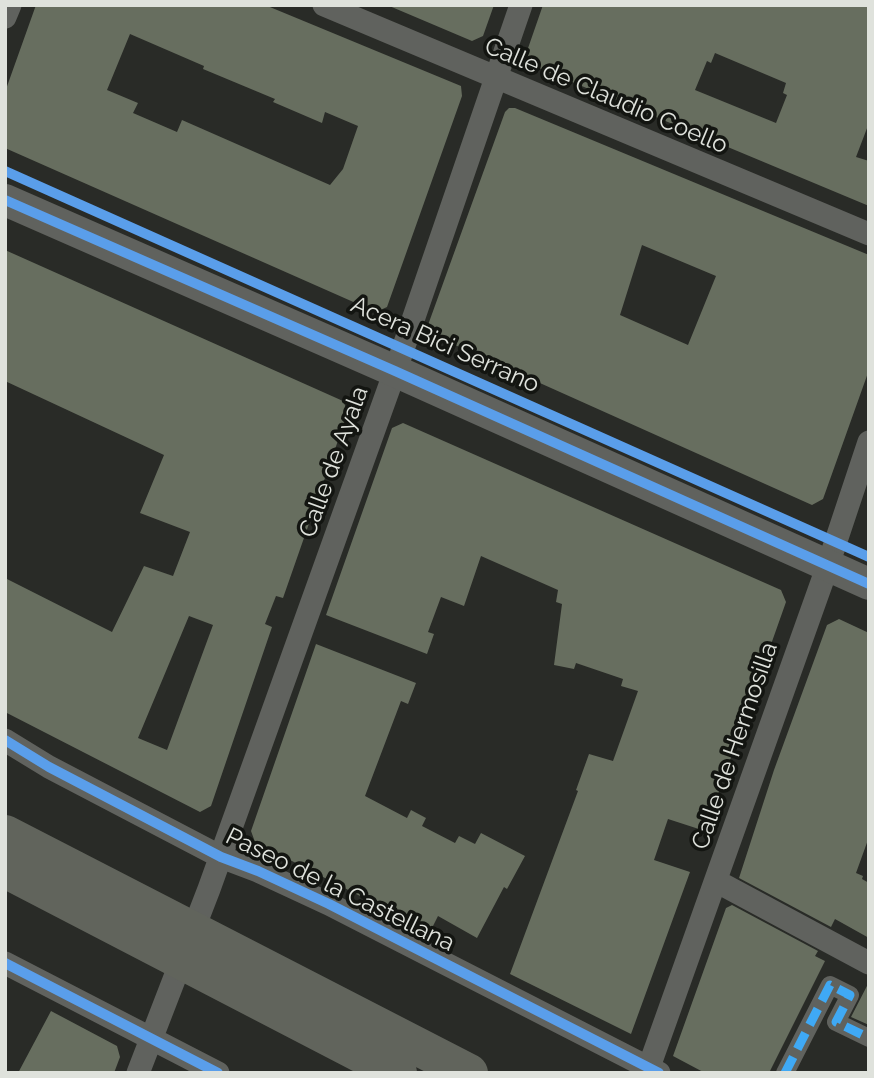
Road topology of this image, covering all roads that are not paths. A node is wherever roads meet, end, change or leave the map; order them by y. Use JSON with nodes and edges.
{"nodes":[{"id":1,"x":10,"y":5,"type":"edge"},
{"id":2,"x":324,"y":5,"type":"edge"},
{"id":3,"x":521,"y":5,"type":"edge"},
{"id":4,"x":5,"y":17,"type":"edge"},
{"id":5,"x":494,"y":78,"type":"junction"},
{"id":6,"x":5,"y":200,"type":"edge"},
{"id":7,"x":869,"y":234,"type":"edge"},
{"id":8,"x":395,"y":371,"type":"junction"},
{"id":9,"x":869,"y":442,"type":"edge"},
{"id":10,"x":828,"y":565,"type":"junction"},
{"id":11,"x":869,"y":584,"type":"edge"},
{"id":12,"x":5,"y":740,"type":"edge"},
{"id":13,"x":5,"y":834,"type":"edge"},
{"id":14,"x":220,"y":857,"type":"junction"},
{"id":15,"x":5,"y":869,"type":"edge"},
{"id":16,"x":716,"y":881,"type":"junction"},
{"id":17,"x":187,"y":945,"type":"junction"},
{"id":18,"x":5,"y":963,"type":"edge"},
{"id":19,"x":869,"y":963,"type":"edge"},
{"id":20,"x":150,"y":1038,"type":"junction"},
{"id":21,"x":869,"y":1038,"type":"edge"},
{"id":22,"x":654,"y":1070,"type":"edge"},
{"id":23,"x":138,"y":1073,"type":"edge"},
{"id":24,"x":218,"y":1073,"type":"edge"},
{"id":25,"x":398,"y":1073,"type":"edge"},
{"id":26,"x":468,"y":1073,"type":"edge"},
{"id":27,"x":785,"y":1073,"type":"edge"}],
"edges":[{"from":1,"to":4,"type":"street"},
{"from":2,"to":5,"type":"street","name":"Calle de Claudio Coello"},
{"from":3,"to":5,"type":"street","name":"Calle de Ayala"},
{"from":5,"to":7,"type":"street","name":"Calle de Claudio Coello"},
{"from":5,"to":8,"type":"street","name":"Calle de Ayala"},
{"from":6,"to":8,"type":"main road"},
{"from":8,"to":10,"type":"main road"},
{"from":8,"to":14,"type":"street","name":"Calle de Ayala"},
{"from":9,"to":10,"type":"street","name":"Calle de Hermosilla"},
{"from":10,"to":11,"type":"main road"},
{"from":10,"to":16,"type":"street","name":"Calle de Hermosilla"},
{"from":12,"to":14,"type":"street","name":"Paseo de la Castellana"},
{"from":13,"to":17,"type":"highway"},
{"from":14,"to":17,"type":"street","name":"Paseo de la Castellana"},
{"from":14,"to":22,"type":"street","name":"Paseo de la Castellana"},
{"from":15,"to":17,"type":"highway"},
{"from":16,"to":19,"type":"street"},
{"from":16,"to":22,"type":"street","name":"Calle de Hermosilla"},
{"from":17,"to":20,"type":"street","name":"Paseo de la Castellana"},
{"from":17,"to":25,"type":"highway"},
{"from":17,"to":26,"type":"highway"},
{"from":18,"to":20,"type":"street"},
{"from":20,"to":23,"type":"street","name":"Paseo de la Castellana"},
{"from":20,"to":24,"type":"street"},
{"from":21,"to":27,"type":"street"}]}
